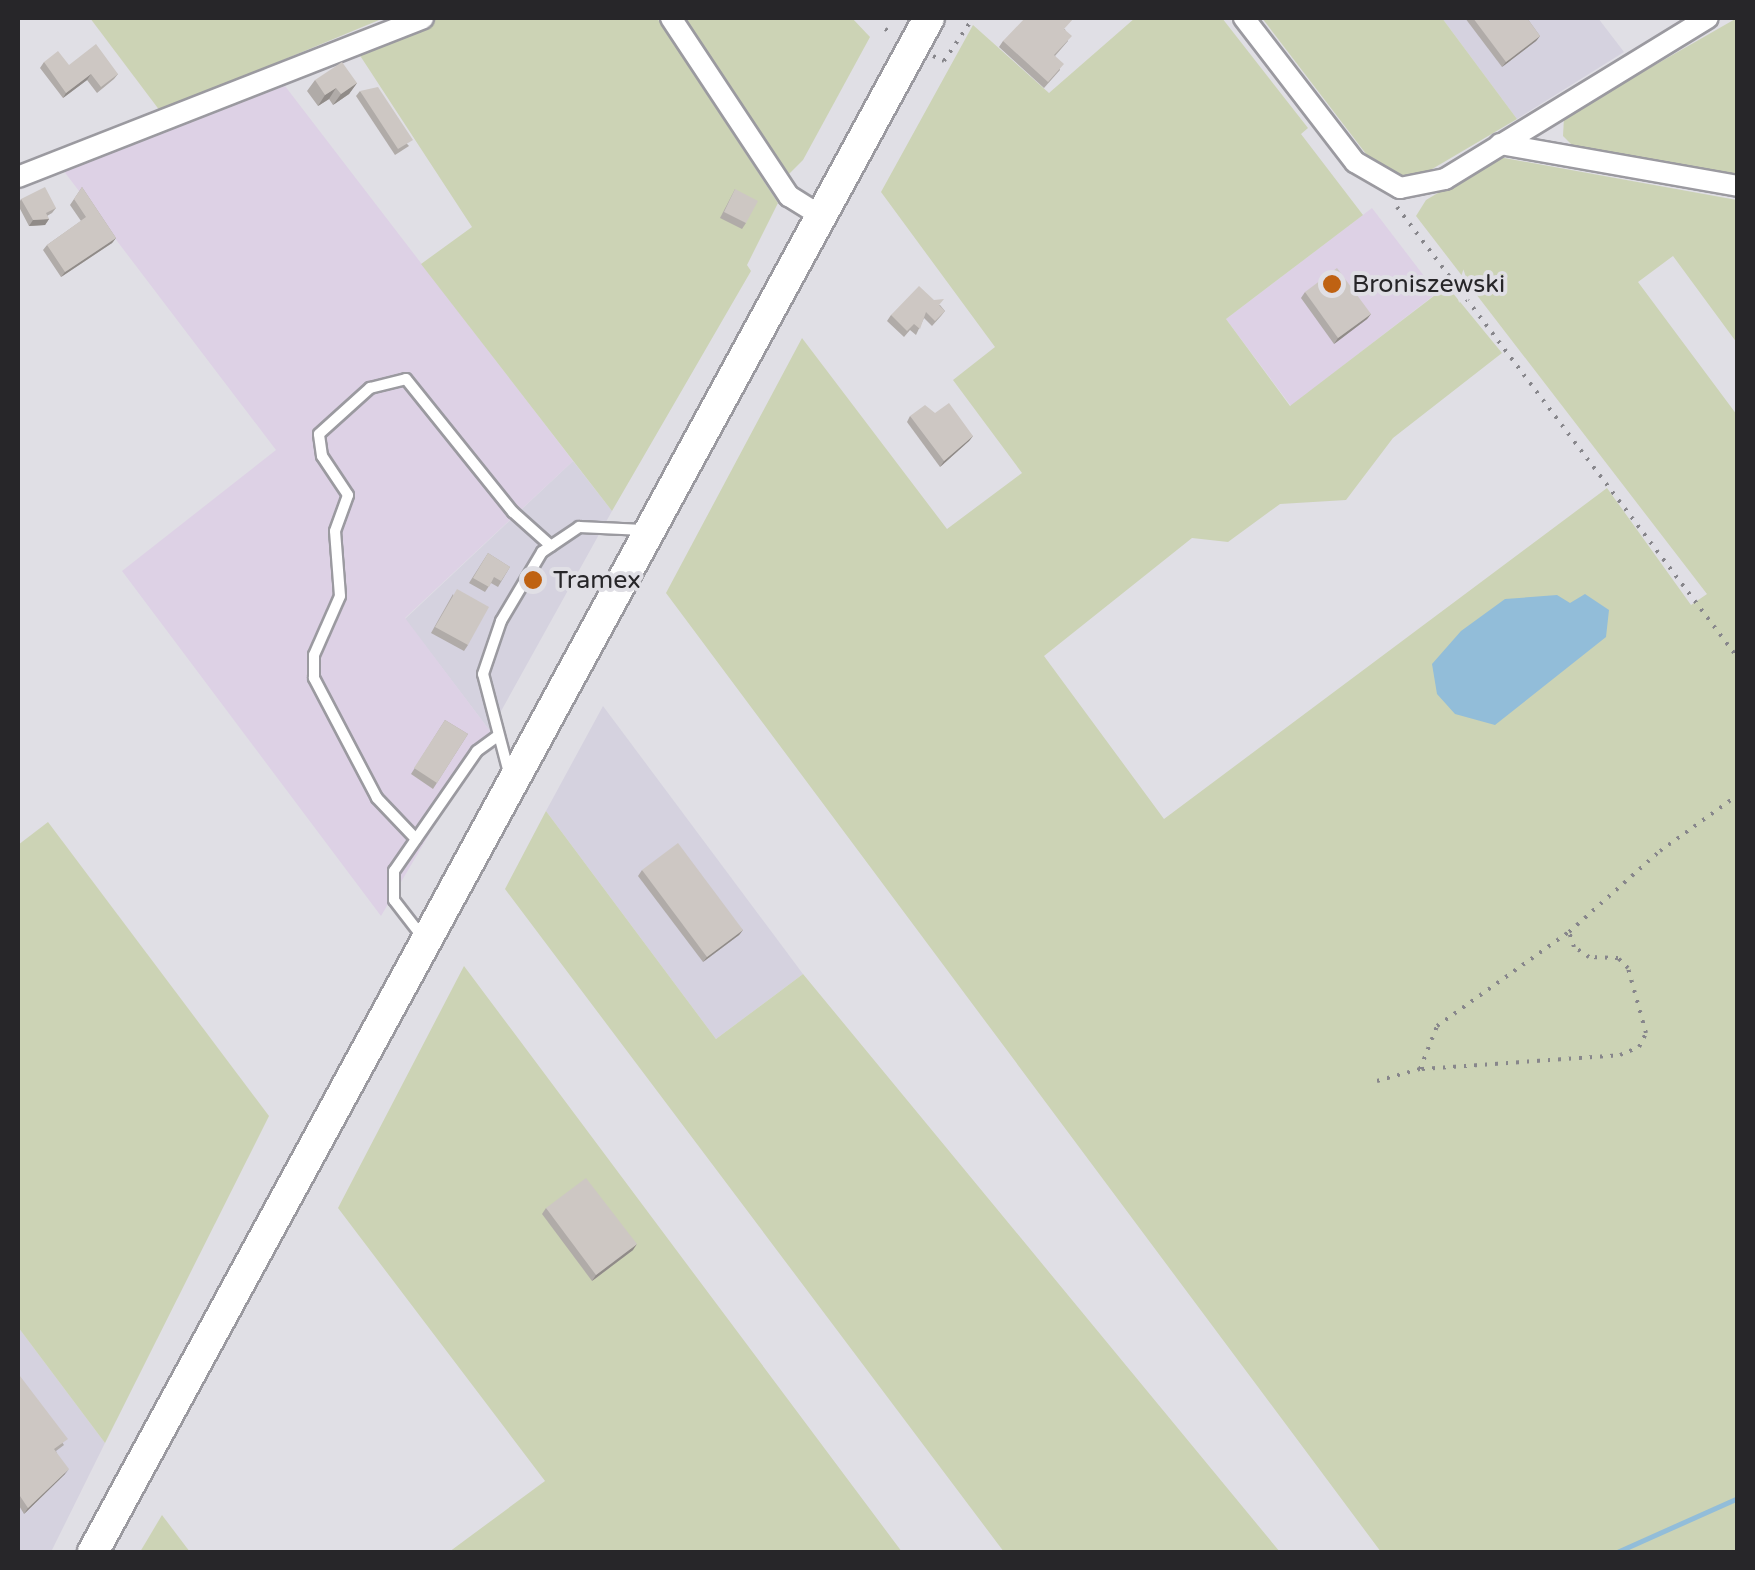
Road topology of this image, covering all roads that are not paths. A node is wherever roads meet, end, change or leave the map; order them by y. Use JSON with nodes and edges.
{"nodes":[{"id":1,"x":423,"y":18,"type":"edge"},
{"id":2,"x":671,"y":18,"type":"edge"},
{"id":3,"x":928,"y":18,"type":"edge"},
{"id":4,"x":1244,"y":18,"type":"edge"},
{"id":5,"x":1708,"y":18,"type":"edge"},
{"id":6,"x":1500,"y":144,"type":"junction"},
{"id":7,"x":18,"y":177,"type":"edge"},
{"id":8,"x":1738,"y":186,"type":"edge"},
{"id":9,"x":820,"y":216,"type":"junction"},
{"id":10,"x":650,"y":530,"type":"junction"},
{"id":11,"x":551,"y":546,"type":"junction"},
{"id":12,"x":496,"y":737,"type":"junction"},
{"id":13,"x":513,"y":782,"type":"junction"},
{"id":14,"x":416,"y":839,"type":"junction"},
{"id":15,"x":426,"y":941,"type":"junction"},
{"id":16,"x":93,"y":1552,"type":"edge"}],
"edges":[{"from":1,"to":7,"type":"street"},
{"from":2,"to":9,"type":"street"},
{"from":3,"to":9,"type":"main road"},
{"from":4,"to":6,"type":"street"},
{"from":5,"to":6,"type":"street"},
{"from":6,"to":8,"type":"street"},
{"from":9,"to":10,"type":"main road"},
{"from":10,"to":11,"type":"lane"},
{"from":10,"to":13,"type":"main road"},
{"from":11,"to":12,"type":"lane"},
{"from":11,"to":14,"type":"lane"},
{"from":12,"to":13,"type":"lane"},
{"from":12,"to":14,"type":"lane"},
{"from":13,"to":15,"type":"main road"},
{"from":14,"to":15,"type":"lane"},
{"from":15,"to":16,"type":"main road"}]}
